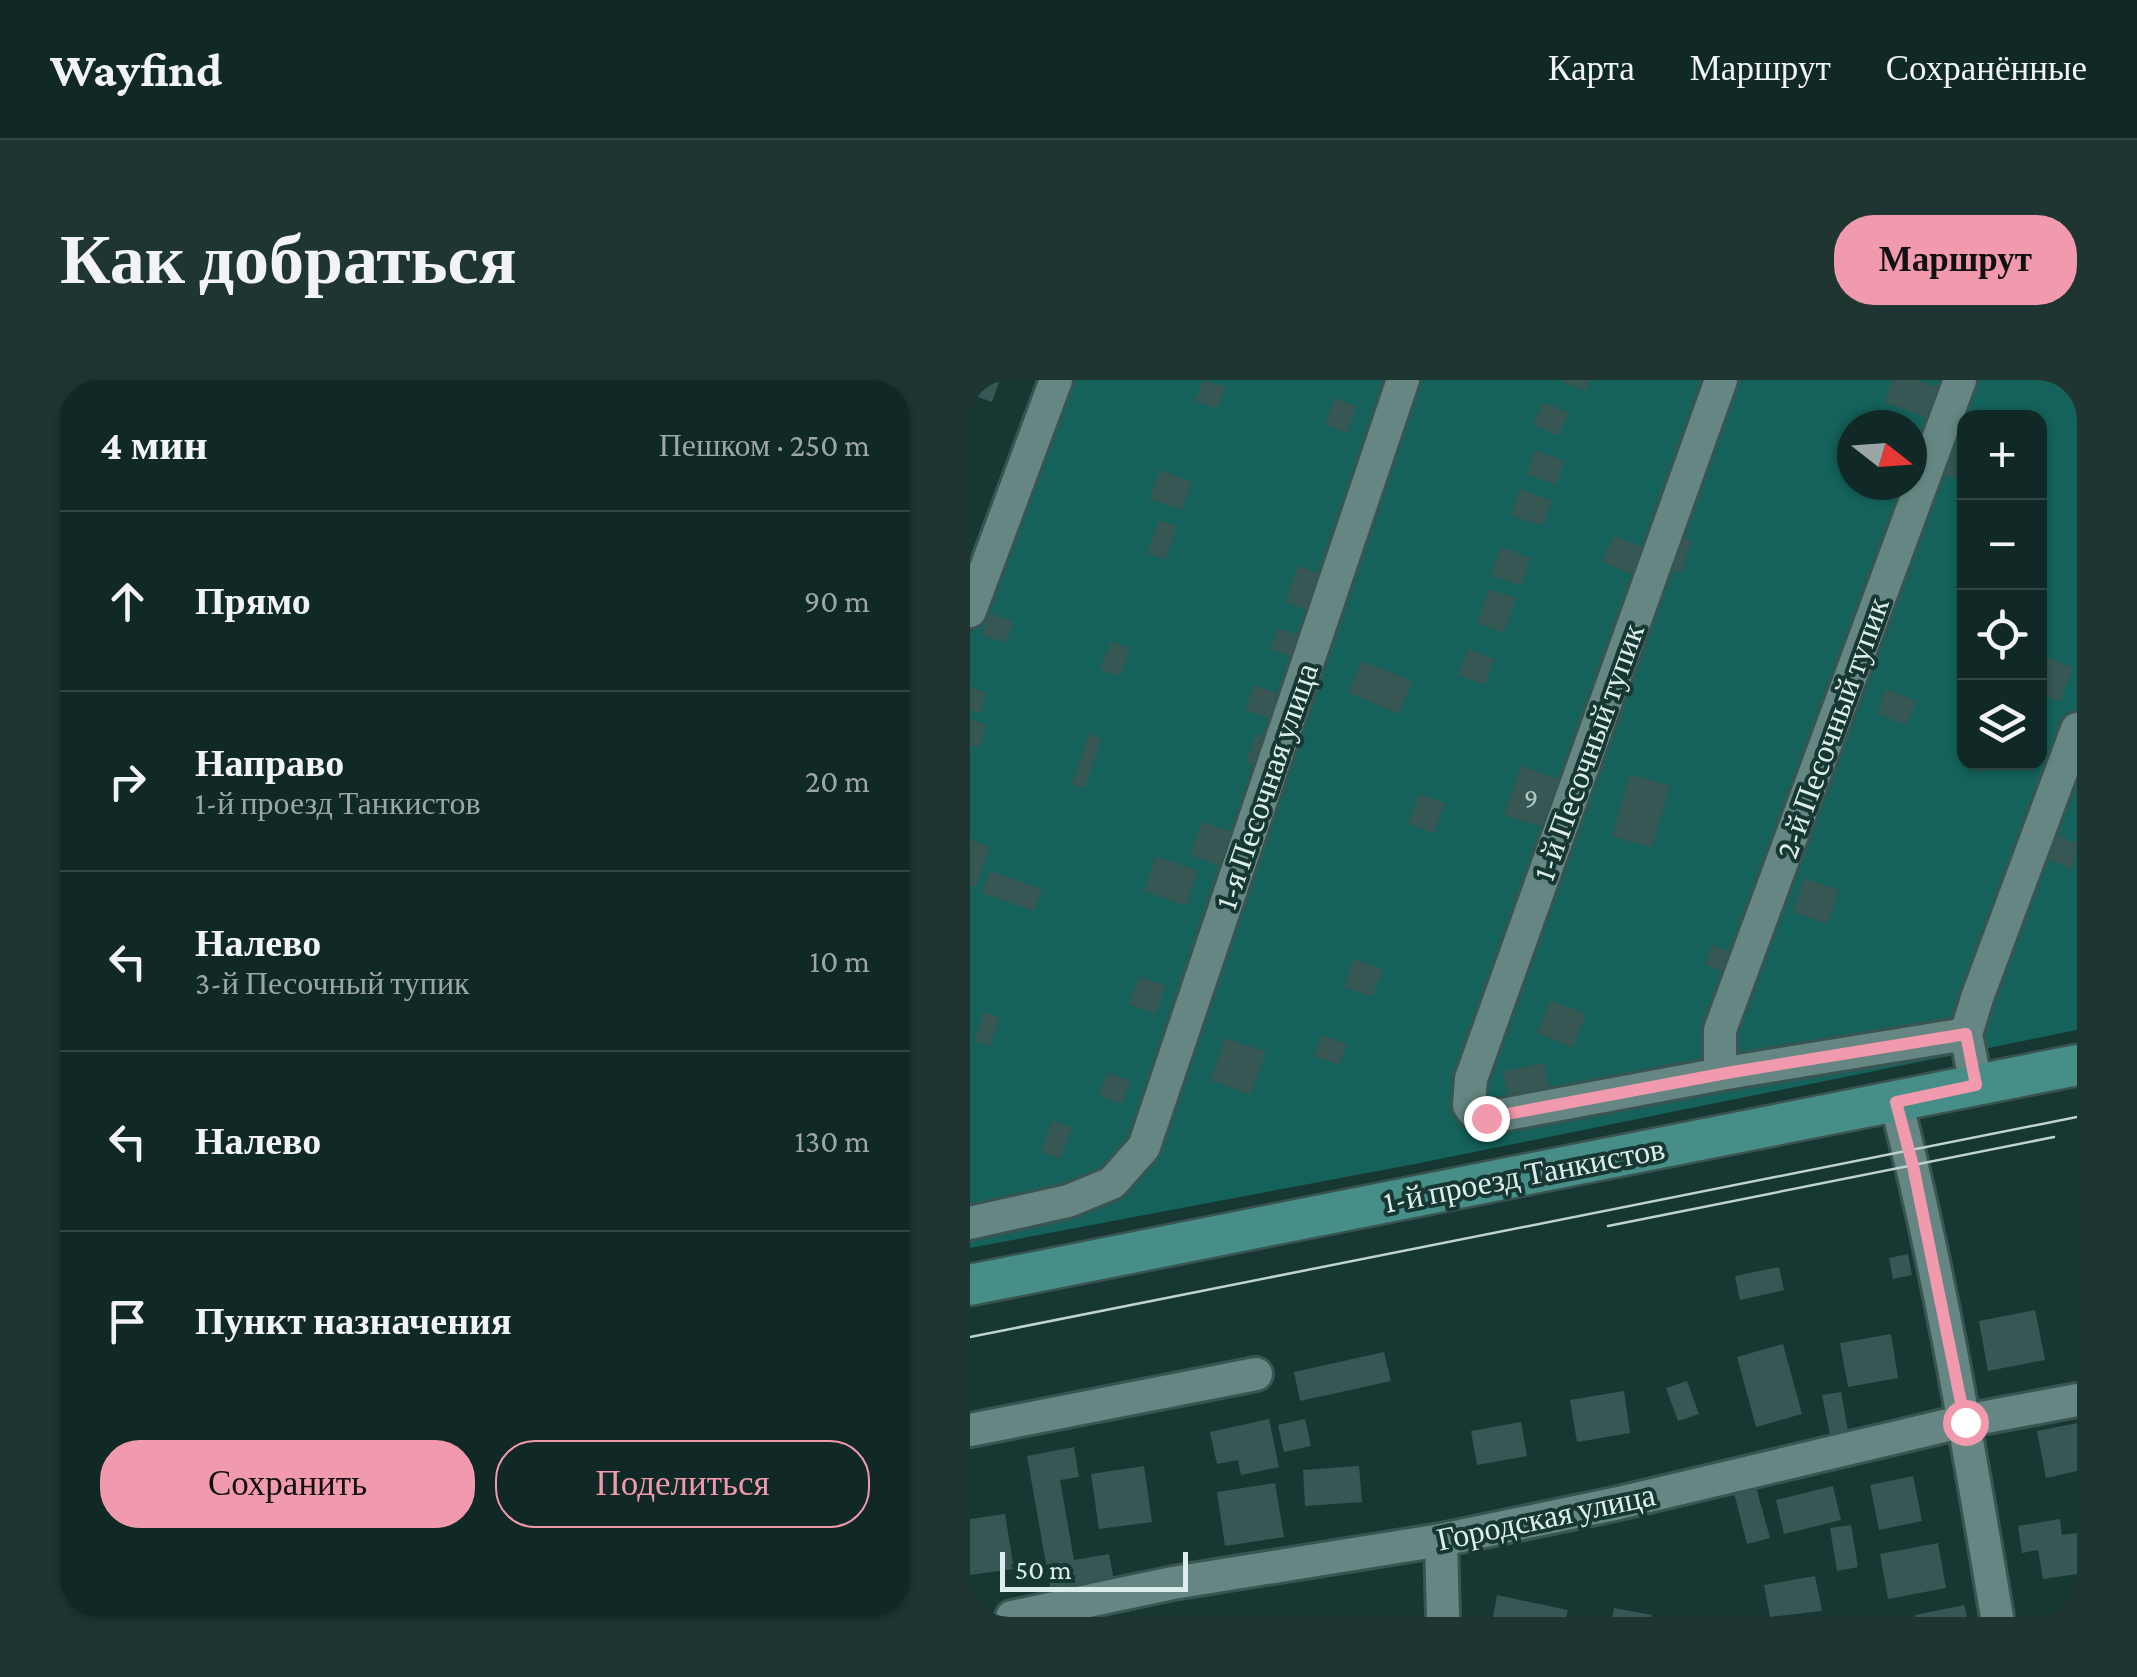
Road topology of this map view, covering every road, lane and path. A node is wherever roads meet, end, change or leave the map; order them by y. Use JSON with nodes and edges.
{"nodes":[{"id":1,"x":1056,"y":380,"type":"edge"},
{"id":2,"x":1403,"y":380,"type":"edge"},
{"id":3,"x":1721,"y":380,"type":"edge"},
{"id":4,"x":1960,"y":380,"type":"edge"},
{"id":5,"x":970,"y":612,"type":"edge"},
{"id":6,"x":2077,"y":729,"type":"edge"},
{"id":7,"x":1966,"y":1034,"type":"junction"},
{"id":8,"x":2077,"y":1066,"type":"edge"},
{"id":9,"x":1732,"y":1072,"type":"junction"},
{"id":10,"x":1976,"y":1085,"type":"junction"},
{"id":11,"x":1896,"y":1102,"type":"junction"},
{"id":12,"x":970,"y":1223,"type":"edge"},
{"id":13,"x":970,"y":1284,"type":"edge"},
{"id":14,"x":1256,"y":1374,"type":"dead end"},
{"id":15,"x":2077,"y":1400,"type":"edge"},
{"id":16,"x":1965,"y":1422,"type":"junction"},
{"id":17,"x":970,"y":1430,"type":"edge"},
{"id":18,"x":1441,"y":1540,"type":"junction"},
{"id":19,"x":1012,"y":1617,"type":"edge"},
{"id":20,"x":1443,"y":1617,"type":"edge"},
{"id":21,"x":1998,"y":1617,"type":"edge"}],
"edges":[{"from":1,"to":5,"type":"street"},
{"from":2,"to":12,"type":"street","name":"1-я Песочная улица"},
{"from":3,"to":9,"type":"street","name":"1-й Песочный тупик"},
{"from":4,"to":9,"type":"street","name":"2-й Песочный тупик"},
{"from":6,"to":7,"type":"street"},
{"from":7,"to":9,"type":"street"},
{"from":7,"to":10,"type":"street"},
{"from":8,"to":10,"type":"main road","name":"1-й проезд Танкистов"},
{"from":10,"to":11,"type":"main road","name":"1-й проезд Танкистов"},
{"from":11,"to":13,"type":"main road","name":"1-й проезд Танкистов"},
{"from":11,"to":16,"type":"street"},
{"from":14,"to":17,"type":"street"},
{"from":15,"to":16,"type":"street","name":"Городская улица"},
{"from":16,"to":18,"type":"street","name":"Городская улица"},
{"from":16,"to":21,"type":"street"},
{"from":18,"to":19,"type":"street","name":"Городская улица"},
{"from":18,"to":20,"type":"street"}]}
